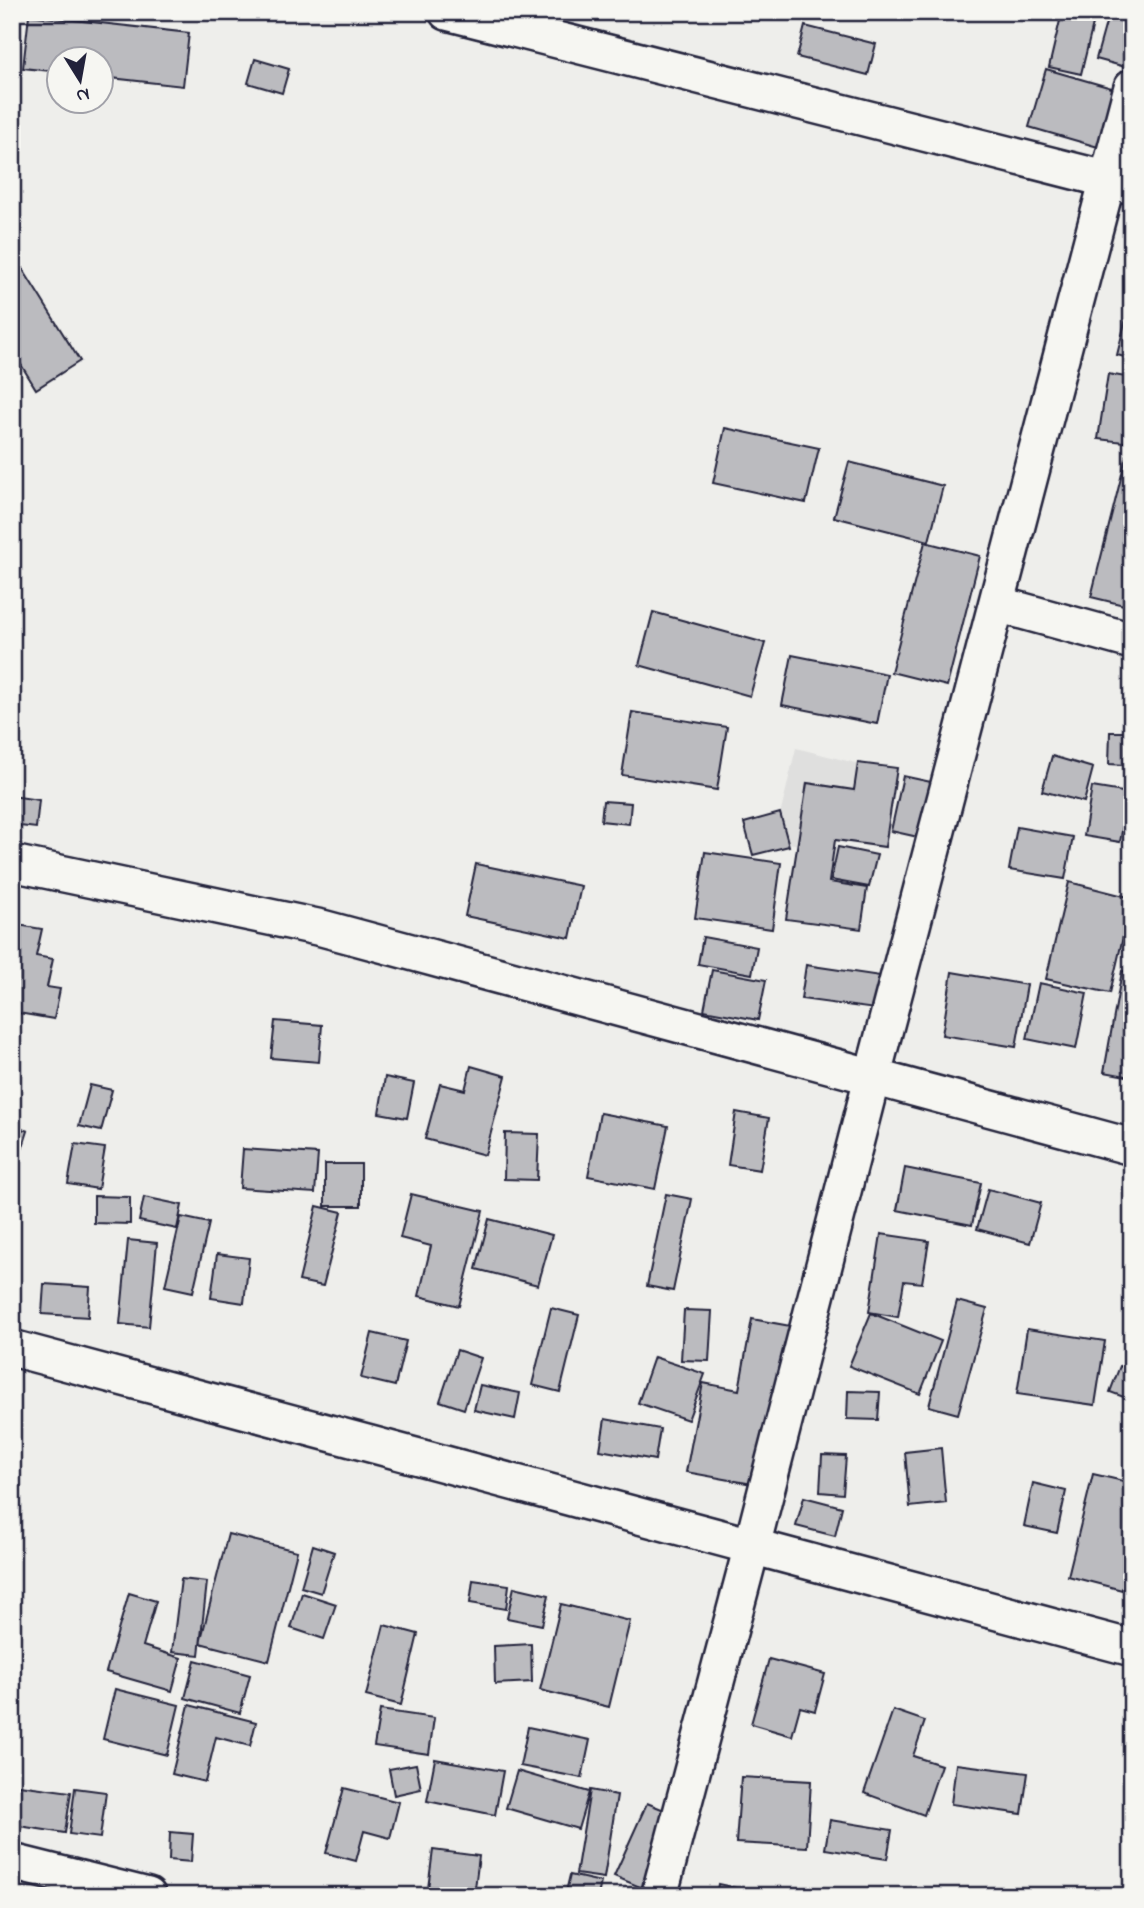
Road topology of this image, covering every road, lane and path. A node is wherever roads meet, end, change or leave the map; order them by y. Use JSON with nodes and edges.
{"nodes":[{"id":1,"x":447,"y":12,"type":"edge"},
{"id":2,"x":1132,"y":87,"type":"edge"},
{"id":3,"x":1120,"y":183,"type":"edge"},
{"id":4,"x":997,"y":604,"type":"junction"},
{"id":5,"x":1132,"y":640,"type":"edge"},
{"id":6,"x":12,"y":863,"type":"edge"},
{"id":7,"x":872,"y":1078,"type":"junction"},
{"id":8,"x":1132,"y":1147,"type":"edge"},
{"id":9,"x":12,"y":1348,"type":"edge"},
{"id":10,"x":752,"y":1546,"type":"junction"},
{"id":11,"x":1132,"y":1648,"type":"edge"},
{"id":12,"x":12,"y":1862,"type":"edge"},
{"id":13,"x":148,"y":1896,"type":"edge"},
{"id":14,"x":659,"y":1896,"type":"edge"}],
"edges":[{"from":1,"to":3,"type":"street"},
{"from":2,"to":3,"type":"street"},
{"from":3,"to":4,"type":"street"},
{"from":4,"to":5,"type":"street"},
{"from":4,"to":7,"type":"street"},
{"from":6,"to":7,"type":"street"},
{"from":7,"to":8,"type":"street"},
{"from":7,"to":10,"type":"street"},
{"from":9,"to":10,"type":"street"},
{"from":10,"to":11,"type":"street"},
{"from":10,"to":14,"type":"street"},
{"from":12,"to":13,"type":"street"}]}
